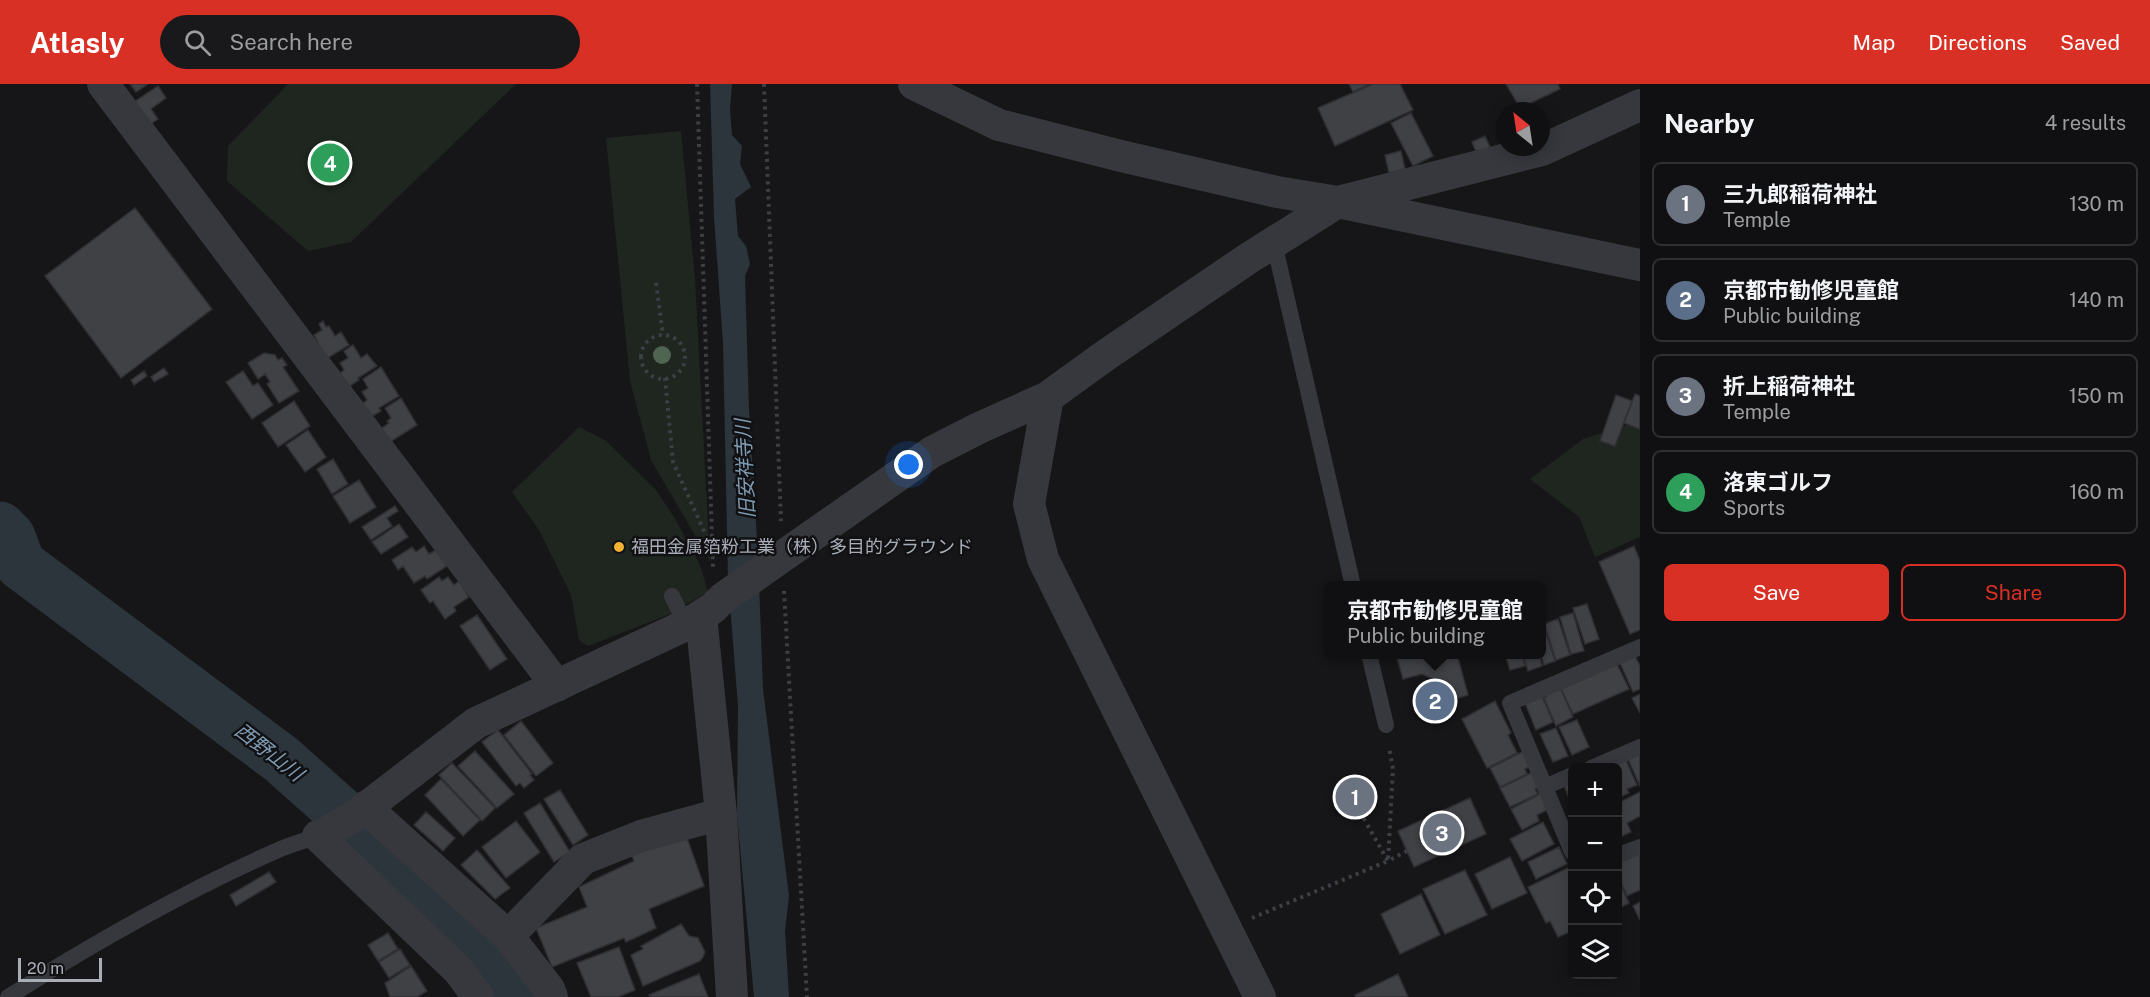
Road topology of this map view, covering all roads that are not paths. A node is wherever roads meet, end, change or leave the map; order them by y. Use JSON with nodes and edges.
{"nodes":[{"id":1,"x":103,"y":84,"type":"edge"},
{"id":2,"x":914,"y":84,"type":"edge"},
{"id":3,"x":1640,"y":105,"type":"edge"},
{"id":4,"x":1338,"y":202,"type":"junction"},
{"id":5,"x":1274,"y":243,"type":"junction"},
{"id":6,"x":1640,"y":265,"type":"edge"},
{"id":7,"x":1048,"y":397,"type":"junction"},
{"id":8,"x":1352,"y":581,"type":"edge"},
{"id":9,"x":672,"y":596,"type":"dead end"},
{"id":10,"x":706,"y":612,"type":"junction"},
{"id":11,"x":1640,"y":647,"type":"edge"},
{"id":12,"x":1370,"y":659,"type":"edge"},
{"id":13,"x":557,"y":686,"type":"junction"},
{"id":14,"x":1386,"y":725,"type":"road end"},
{"id":15,"x":1640,"y":747,"type":"edge"},
{"id":16,"x":1603,"y":763,"type":"edge"},
{"id":17,"x":1568,"y":777,"type":"edge"},
{"id":18,"x":1545,"y":787,"type":"junction"},
{"id":19,"x":362,"y":810,"type":"junction"},
{"id":20,"x":721,"y":814,"type":"junction"},
{"id":21,"x":322,"y":835,"type":"junction"},
{"id":22,"x":1568,"y":842,"type":"edge"},
{"id":23,"x":1640,"y":847,"type":"edge"},
{"id":24,"x":1622,"y":853,"type":"edge"},
{"id":25,"x":508,"y":936,"type":"junction"},
{"id":26,"x":8,"y":997,"type":"edge"},
{"id":27,"x":478,"y":997,"type":"edge"},
{"id":28,"x":552,"y":997,"type":"edge"},
{"id":29,"x":732,"y":997,"type":"edge"},
{"id":30,"x":1260,"y":997,"type":"edge"}],
"edges":[{"from":1,"to":13,"type":"street"},
{"from":2,"to":4,"type":"street"},
{"from":3,"to":4,"type":"street"},
{"from":4,"to":5,"type":"street"},
{"from":4,"to":6,"type":"street"},
{"from":5,"to":7,"type":"street"},
{"from":5,"to":8,"type":"lane"},
{"from":7,"to":10,"type":"street"},
{"from":7,"to":30,"type":"street"},
{"from":9,"to":10,"type":"lane"},
{"from":10,"to":13,"type":"street"},
{"from":10,"to":20,"type":"street"},
{"from":11,"to":18,"type":"lane"},
{"from":12,"to":14,"type":"lane"},
{"from":13,"to":19,"type":"street"},
{"from":15,"to":16,"type":"lane"},
{"from":17,"to":18,"type":"lane"},
{"from":18,"to":22,"type":"lane"},
{"from":19,"to":21,"type":"street"},
{"from":19,"to":25,"type":"street"},
{"from":20,"to":25,"type":"street"},
{"from":20,"to":29,"type":"street"},
{"from":21,"to":26,"type":"lane"},
{"from":21,"to":27,"type":"street"},
{"from":23,"to":24,"type":"lane"},
{"from":25,"to":28,"type":"street"}]}
